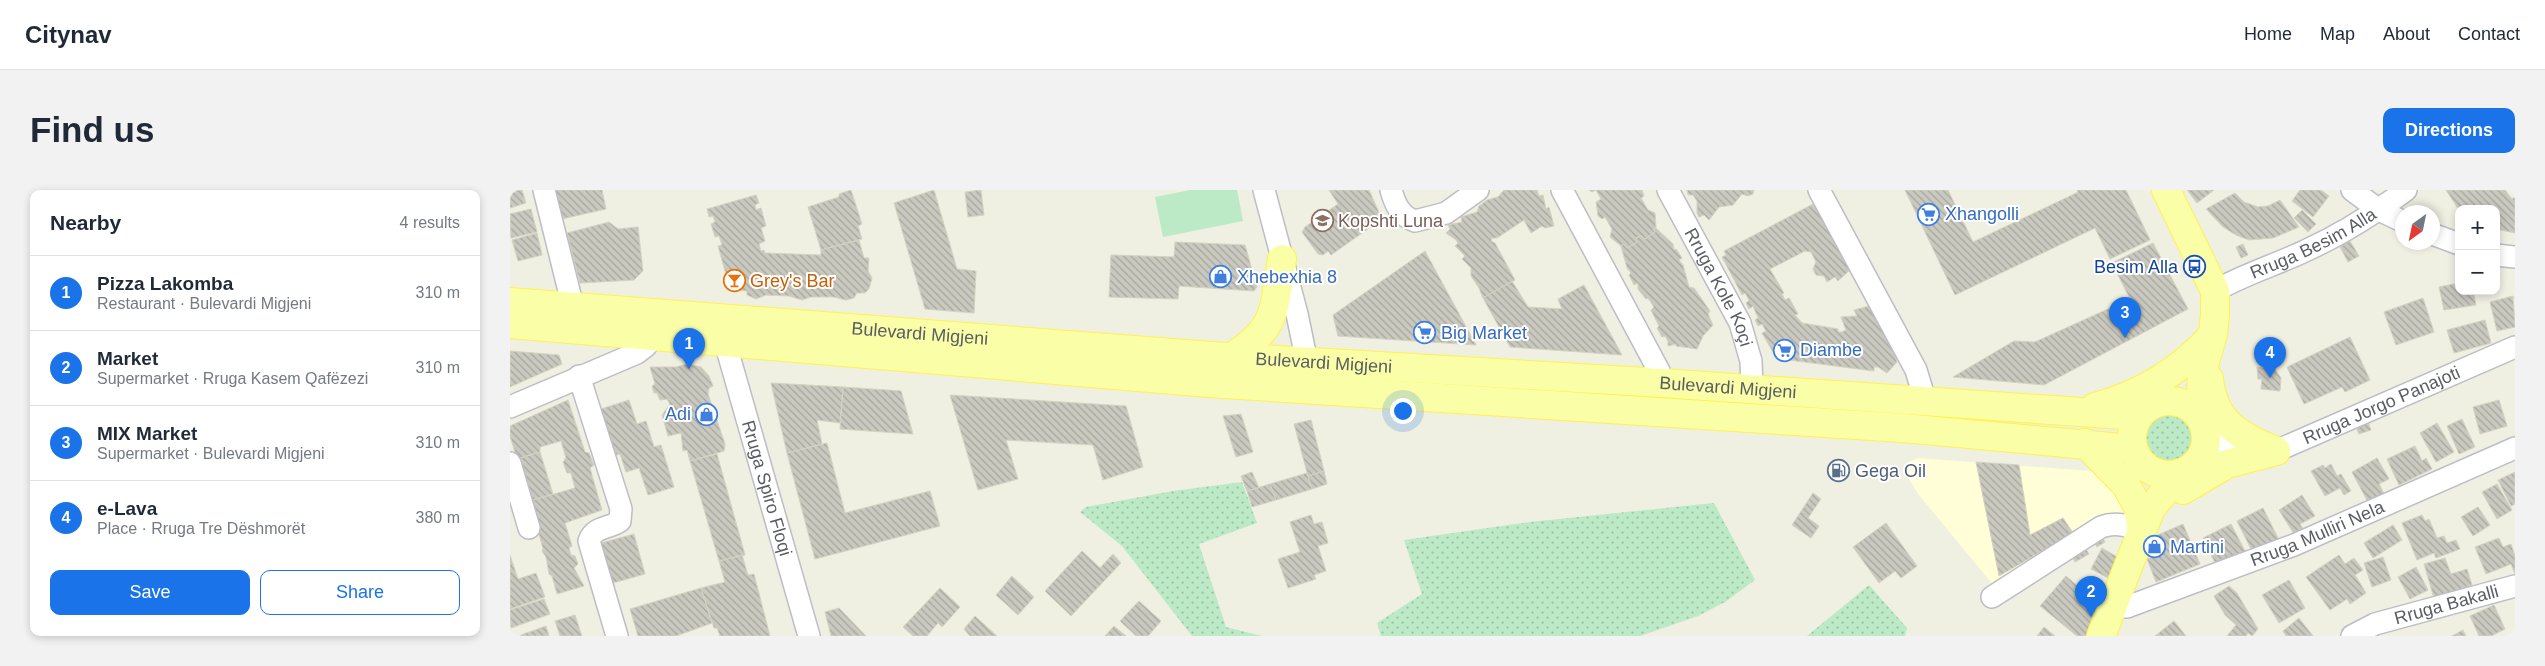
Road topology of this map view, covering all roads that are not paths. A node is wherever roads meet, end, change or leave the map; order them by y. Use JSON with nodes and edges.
{"nodes":[{"id":1,"x":544,"y":190,"type":"edge"},
{"id":2,"x":1264,"y":190,"type":"edge"},
{"id":3,"x":1391,"y":190,"type":"edge"},
{"id":4,"x":1478,"y":190,"type":"edge"},
{"id":5,"x":1562,"y":190,"type":"edge"},
{"id":6,"x":1668,"y":190,"type":"edge"},
{"id":7,"x":1819,"y":190,"type":"edge"},
{"id":8,"x":2166,"y":190,"type":"edge"},
{"id":9,"x":2352,"y":190,"type":"edge"},
{"id":10,"x":2406,"y":190,"type":"edge"},
{"id":11,"x":2379,"y":210,"type":"junction"},
{"id":12,"x":2395,"y":217,"type":"edge"},
{"id":13,"x":2440,"y":237,"type":"edge"},
{"id":14,"x":2455,"y":243,"type":"edge"},
{"id":15,"x":2500,"y":255,"type":"edge"},
{"id":16,"x":2515,"y":257,"type":"edge"},
{"id":17,"x":1282,"y":259,"type":"junction"},
{"id":18,"x":2215,"y":291,"type":"junction"},
{"id":19,"x":510,"y":302,"type":"edge"},
{"id":20,"x":574,"y":308,"type":"junction"},
{"id":21,"x":510,"y":324,"type":"edge"},
{"id":22,"x":652,"y":336,"type":"junction"},
{"id":23,"x":725,"y":342,"type":"junction"},
{"id":24,"x":2515,"y":347,"type":"edge"},
{"id":25,"x":2207,"y":355,"type":"junction"},
{"id":26,"x":1232,"y":357,"type":"junction"},
{"id":27,"x":1307,"y":361,"type":"junction"},
{"id":28,"x":579,"y":376,"type":"junction"},
{"id":29,"x":1662,"y":383,"type":"junction"},
{"id":30,"x":1311,"y":390,"type":"junction"},
{"id":31,"x":1752,"y":390,"type":"junction"},
{"id":32,"x":1925,"y":400,"type":"junction"},
{"id":33,"x":2178,"y":402,"type":"junction"},
{"id":34,"x":510,"y":407,"type":"edge"},
{"id":35,"x":2066,"y":411,"type":"junction"},
{"id":36,"x":2138,"y":416,"type":"junction"},
{"id":37,"x":2202,"y":423,"type":"junction"},
{"id":38,"x":2085,"y":443,"type":"junction"},
{"id":39,"x":2515,"y":448,"type":"edge"},
{"id":40,"x":2246,"y":450,"type":"junction"},
{"id":41,"x":2276,"y":451,"type":"junction"},
{"id":42,"x":2139,"y":459,"type":"junction"},
{"id":43,"x":510,"y":463,"type":"edge"},
{"id":44,"x":2189,"y":468,"type":"junction"},
{"id":45,"x":2146,"y":520,"type":"junction"},
{"id":46,"x":530,"y":528,"type":"dead end"},
{"id":47,"x":2515,"y":586,"type":"edge"},
{"id":48,"x":1992,"y":597,"type":"dead end"},
{"id":49,"x":2113,"y":607,"type":"junction"},
{"id":50,"x":617,"y":636,"type":"edge"},
{"id":51,"x":808,"y":636,"type":"edge"},
{"id":52,"x":2102,"y":636,"type":"edge"},
{"id":53,"x":2352,"y":636,"type":"edge"}],
"edges":[{"from":1,"to":20,"type":"street"},
{"from":2,"to":17,"type":"street"},
{"from":3,"to":4,"type":"street"},
{"from":5,"to":29,"type":"street"},
{"from":6,"to":31,"type":"street","name":"Rruga Kole Koçi"},
{"from":7,"to":32,"type":"street"},
{"from":8,"to":18,"type":"main road"},
{"from":9,"to":11,"type":"street"},
{"from":10,"to":11,"type":"street","name":"Rruga Besim Alla"},
{"from":11,"to":12,"type":"street"},
{"from":11,"to":18,"type":"street","name":"Rruga Besim Alla"},
{"from":13,"to":14,"type":"street"},
{"from":15,"to":16,"type":"street"},
{"from":17,"to":26,"type":"main road"},
{"from":17,"to":27,"type":"street"},
{"from":18,"to":25,"type":"main road"},
{"from":19,"to":20,"type":"main road","name":"Bulevardi Migjeni"},
{"from":20,"to":26,"type":"main road","name":"Bulevardi Migjeni"},
{"from":21,"to":22,"type":"main road","name":"Bulevardi Migjeni"},
{"from":22,"to":23,"type":"main road","name":"Bulevardi Migjeni"},
{"from":22,"to":28,"type":"street"},
{"from":23,"to":30,"type":"main road","name":"Bulevardi Migjeni"},
{"from":23,"to":51,"type":"street","name":"Rruga Spiro Floqi"},
{"from":24,"to":41,"type":"street","name":"Rruga Jorgo Panajoti"},
{"from":25,"to":33,"type":"main road"},
{"from":25,"to":35,"type":"main road"},
{"from":25,"to":37,"type":"main road"},
{"from":25,"to":41,"type":"main road"},
{"from":26,"to":27,"type":"main road","name":"Bulevardi Migjeni"},
{"from":27,"to":29,"type":"main road","name":"Bulevardi Migjeni"},
{"from":27,"to":30,"type":"street"},
{"from":28,"to":34,"type":"street"},
{"from":28,"to":50,"type":"street"},
{"from":29,"to":31,"type":"main road","name":"Bulevardi Migjeni"},
{"from":30,"to":38,"type":"main road","name":"Bulevardi Migjeni"},
{"from":31,"to":32,"type":"main road","name":"Bulevardi Migjeni"},
{"from":32,"to":35,"type":"main road","name":"Bulevardi Migjeni"},
{"from":33,"to":36,"type":"main road"},
{"from":33,"to":37,"type":"main road"},
{"from":35,"to":36,"type":"main road","name":"Bulevardi Migjeni"},
{"from":36,"to":42,"type":"main road"},
{"from":37,"to":40,"type":"street","name":"Rruga Jorgo Panajoti"},
{"from":37,"to":44,"type":"main road"},
{"from":38,"to":42,"type":"main road","name":"Bulevardi Migjeni"},
{"from":38,"to":45,"type":"main road"},
{"from":39,"to":49,"type":"street","name":"Rruga Mulliri Nela"},
{"from":40,"to":41,"type":"street","name":"Rruga Jorgo Panajoti"},
{"from":40,"to":44,"type":"street","name":"Rruga Jorgo Panajoti"},
{"from":41,"to":45,"type":"main road"},
{"from":42,"to":44,"type":"main road"},
{"from":42,"to":45,"type":"main road"},
{"from":43,"to":46,"type":"street"},
{"from":44,"to":45,"type":"main road"},
{"from":45,"to":48,"type":"street"},
{"from":45,"to":49,"type":"main road"},
{"from":47,"to":53,"type":"street","name":"Rruga Bakalli"},
{"from":49,"to":52,"type":"main road"}]}
